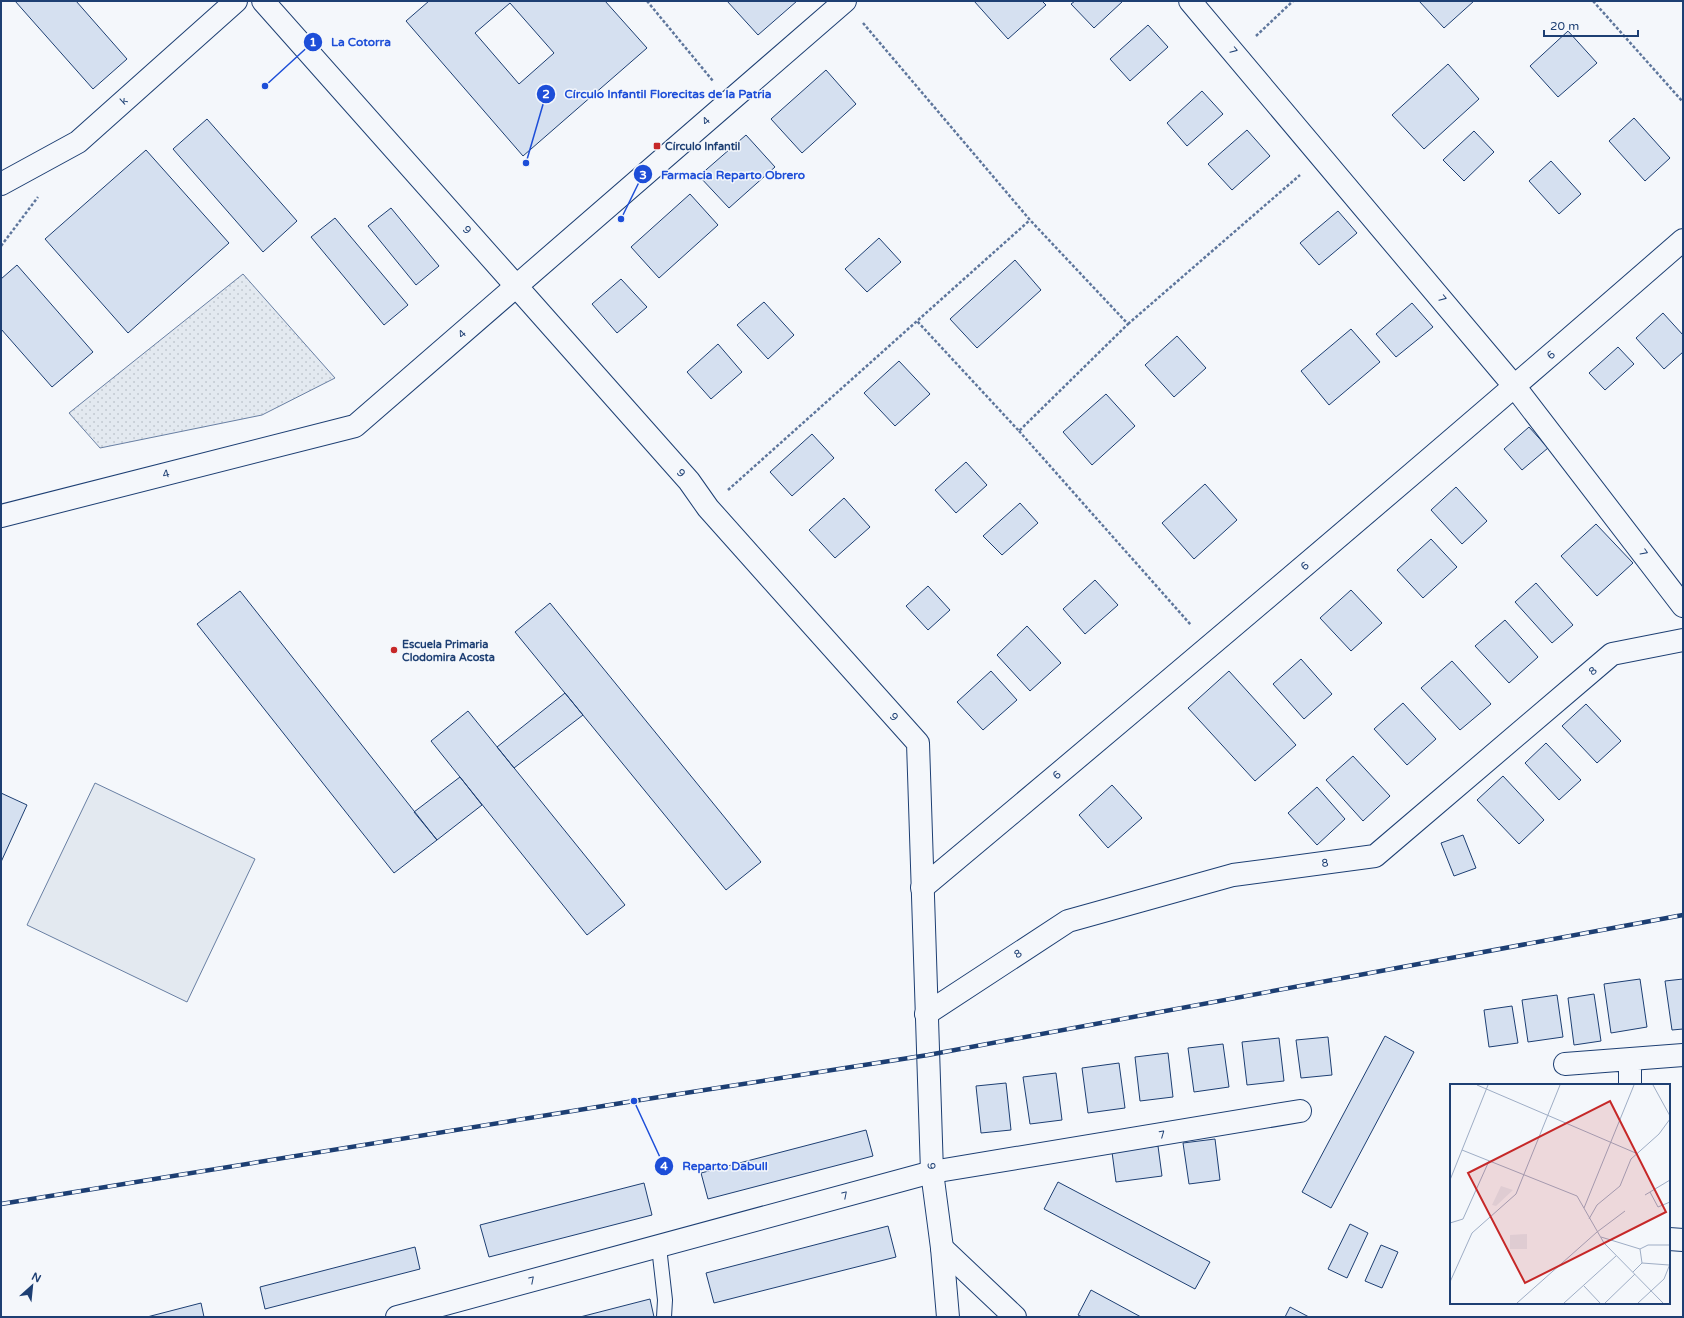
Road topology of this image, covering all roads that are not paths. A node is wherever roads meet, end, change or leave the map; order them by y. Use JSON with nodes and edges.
{"nodes":[{"id":1,"x":236,"y":1,"type":"edge"},
{"id":2,"x":263,"y":1,"type":"edge"},
{"id":3,"x":844,"y":1,"type":"edge"},
{"id":4,"x":1190,"y":1,"type":"edge"},
{"id":5,"x":1,"y":184,"type":"edge"},
{"id":6,"x":1683,"y":240,"type":"edge"},
{"id":7,"x":517,"y":287,"type":"junction"},
{"id":8,"x":1515,"y":387,"type":"junction"},
{"id":9,"x":1,"y":516,"type":"edge"},
{"id":10,"x":1683,"y":606,"type":"edge"},
{"id":11,"x":1683,"y":640,"type":"edge"},
{"id":12,"x":922,"y":888,"type":"junction"},
{"id":13,"x":926,"y":1014,"type":"junction"},
{"id":14,"x":1683,"y":1055,"type":"edge"},
{"id":15,"x":1630,"y":1059,"type":"junction"},
{"id":16,"x":1565,"y":1064,"type":"dead end"},
{"id":17,"x":1630,"y":1084,"type":"edge"},
{"id":18,"x":1300,"y":1111,"type":"dead end"},
{"id":19,"x":932,"y":1172,"type":"junction"},
{"id":20,"x":1670,"y":1239,"type":"edge"},
{"id":21,"x":1683,"y":1240,"type":"edge"},
{"id":22,"x":659,"y":1247,"type":"junction"},
{"id":23,"x":942,"y":1248,"type":"junction"},
{"id":24,"x":397,"y":1317,"type":"edge"},
{"id":25,"x":664,"y":1317,"type":"edge"},
{"id":26,"x":948,"y":1317,"type":"edge"},
{"id":27,"x":1015,"y":1317,"type":"edge"}],
"edges":[{"from":1,"to":5,"type":"street","name":"k"},
{"from":2,"to":7,"type":"street","name":"9"},
{"from":3,"to":7,"type":"street","name":"4"},
{"from":4,"to":8,"type":"street","name":"7"},
{"from":6,"to":8,"type":"street","name":"6"},
{"from":7,"to":9,"type":"street","name":"4"},
{"from":7,"to":12,"type":"street","name":"9"},
{"from":8,"to":10,"type":"street","name":"7"},
{"from":8,"to":12,"type":"street","name":"6"},
{"from":11,"to":13,"type":"street","name":"8"},
{"from":12,"to":13,"type":"street","name":"9"},
{"from":13,"to":19,"type":"street","name":"6"},
{"from":14,"to":15,"type":"street"},
{"from":15,"to":16,"type":"street"},
{"from":15,"to":17,"type":"street"},
{"from":18,"to":19,"type":"street","name":"7"},
{"from":19,"to":22,"type":"street","name":"7"},
{"from":19,"to":23,"type":"street","name":"6"},
{"from":20,"to":21,"type":"street"},
{"from":22,"to":24,"type":"street","name":"7"},
{"from":22,"to":25,"type":"lane"},
{"from":23,"to":26,"type":"street","name":"6"},
{"from":23,"to":27,"type":"street"}]}
